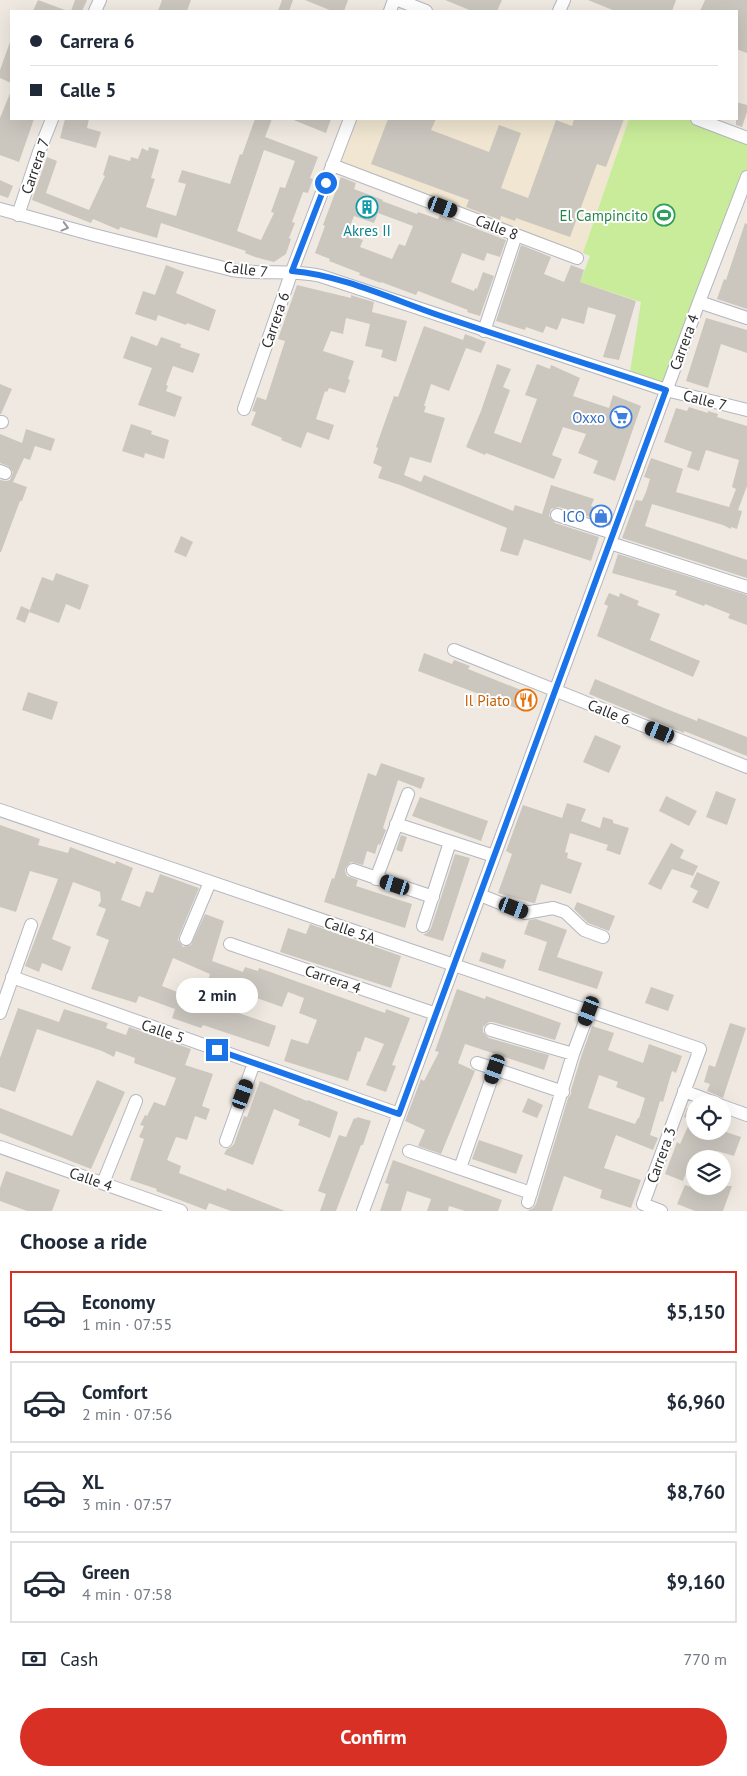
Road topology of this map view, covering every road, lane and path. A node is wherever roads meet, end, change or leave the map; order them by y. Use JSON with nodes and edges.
{"nodes":[{"id":1,"x":398,"y":0,"type":"edge"},
{"id":2,"x":423,"y":10,"type":"edge"},
{"id":3,"x":52,"y":120,"type":"edge"},
{"id":4,"x":350,"y":120,"type":"edge"},
{"id":5,"x":700,"y":120,"type":"edge"},
{"id":6,"x":747,"y":138,"type":"edge"},
{"id":7,"x":332,"y":165,"type":"junction"},
{"id":8,"x":747,"y":177,"type":"edge"},
{"id":9,"x":0,"y":209,"type":"edge"},
{"id":10,"x":18,"y":214,"type":"junction"},
{"id":11,"x":516,"y":234,"type":"junction"},
{"id":12,"x":577,"y":258,"type":"dead end"},
{"id":13,"x":292,"y":271,"type":"junction"},
{"id":14,"x":699,"y":302,"type":"junction"},
{"id":15,"x":747,"y":318,"type":"edge"},
{"id":16,"x":484,"y":331,"type":"junction"},
{"id":17,"x":666,"y":390,"type":"junction"},
{"id":18,"x":244,"y":409,"type":"dead end"},
{"id":19,"x":747,"y":410,"type":"edge"},
{"id":20,"x":557,"y":515,"type":"dead end"},
{"id":21,"x":612,"y":538,"type":"junction"},
{"id":22,"x":747,"y":587,"type":"edge"},
{"id":23,"x":454,"y":650,"type":"dead end"},
{"id":24,"x":555,"y":690,"type":"junction"},
{"id":25,"x":747,"y":767,"type":"edge"},
{"id":26,"x":408,"y":794,"type":"dead end"},
{"id":27,"x":0,"y":810,"type":"edge"},
{"id":28,"x":396,"y":824,"type":"junction"},
{"id":29,"x":450,"y":842,"type":"junction"},
{"id":30,"x":494,"y":856,"type":"junction"},
{"id":31,"x":353,"y":870,"type":"dead end"},
{"id":32,"x":376,"y":879,"type":"junction"},
{"id":33,"x":210,"y":882,"type":"junction"},
{"id":34,"x":480,"y":895,"type":"junction"},
{"id":35,"x":433,"y":897,"type":"junction"},
{"id":36,"x":31,"y":925,"type":"dead end"},
{"id":37,"x":423,"y":926,"type":"dead end"},
{"id":38,"x":603,"y":937,"type":"dead end"},
{"id":39,"x":186,"y":939,"type":"dead end"},
{"id":40,"x":230,"y":944,"type":"dead end"},
{"id":41,"x":454,"y":965,"type":"junction"},
{"id":42,"x":12,"y":977,"type":"junction"},
{"id":43,"x":589,"y":1011,"type":"junction"},
{"id":44,"x":0,"y":1013,"type":"edge"},
{"id":45,"x":436,"y":1014,"type":"junction"},
{"id":46,"x":491,"y":1030,"type":"dead end"},
{"id":47,"x":700,"y":1049,"type":"joint"},
{"id":48,"x":573,"y":1054,"type":"junction"},
{"id":49,"x":477,"y":1062,"type":"dead end"},
{"id":50,"x":254,"y":1063,"type":"junction"},
{"id":51,"x":495,"y":1069,"type":"junction"},
{"id":52,"x":684,"y":1091,"type":"junction"},
{"id":53,"x":563,"y":1092,"type":"junction"},
{"id":54,"x":694,"y":1095,"type":"edge"},
{"id":55,"x":136,"y":1101,"type":"dead end"},
{"id":56,"x":731,"y":1109,"type":"edge"},
{"id":57,"x":399,"y":1114,"type":"junction"},
{"id":58,"x":747,"y":1115,"type":"edge"},
{"id":59,"x":226,"y":1141,"type":"dead end"},
{"id":60,"x":0,"y":1147,"type":"edge"},
{"id":61,"x":409,"y":1150,"type":"dead end"},
{"id":62,"x":460,"y":1168,"type":"junction"},
{"id":63,"x":103,"y":1183,"type":"junction"},
{"id":64,"x":181,"y":1211,"type":"edge"},
{"id":65,"x":363,"y":1211,"type":"edge"},
{"id":66,"x":661,"y":1211,"type":"edge"}],
"edges":[{"from":1,"to":2,"type":"street"},
{"from":3,"to":10,"type":"street","name":"Carrera 7"},
{"from":4,"to":7,"type":"street","name":"Carrera 6"},
{"from":5,"to":6,"type":"street"},
{"from":7,"to":11,"type":"street","name":"Calle 8"},
{"from":7,"to":13,"type":"street","name":"Carrera 6"},
{"from":8,"to":14,"type":"street","name":"Carrera 4"},
{"from":9,"to":10,"type":"street","name":"Calle 7"},
{"from":10,"to":13,"type":"street","name":"Calle 7","one_way":true},
{"from":11,"to":12,"type":"street","name":"Calle 8"},
{"from":11,"to":16,"type":"street"},
{"from":13,"to":16,"type":"street","name":"Calle 7"},
{"from":13,"to":18,"type":"street","name":"Carrera 6"},
{"from":14,"to":15,"type":"street"},
{"from":14,"to":17,"type":"street","name":"Carrera 4"},
{"from":16,"to":17,"type":"street","name":"Calle 7"},
{"from":17,"to":19,"type":"street","name":"Calle 7"},
{"from":17,"to":21,"type":"street","name":"Carrera 4"},
{"from":20,"to":21,"type":"street"},
{"from":21,"to":22,"type":"street"},
{"from":21,"to":24,"type":"street","name":"Carrera 4"},
{"from":23,"to":24,"type":"street","name":"Calle 6"},
{"from":24,"to":25,"type":"street","name":"Calle 6"},
{"from":24,"to":30,"type":"street","name":"Carrera 4"},
{"from":26,"to":28,"type":"street"},
{"from":27,"to":33,"type":"street","name":"Calle 5A"},
{"from":28,"to":29,"type":"street"},
{"from":28,"to":32,"type":"street"},
{"from":29,"to":30,"type":"street"},
{"from":29,"to":35,"type":"street"},
{"from":30,"to":34,"type":"street","name":"Carrera 4"},
{"from":31,"to":32,"type":"street"},
{"from":32,"to":35,"type":"street"},
{"from":33,"to":39,"type":"street"},
{"from":33,"to":41,"type":"street","name":"Calle 5A"},
{"from":34,"to":38,"type":"street"},
{"from":34,"to":41,"type":"street","name":"Carrera 4"},
{"from":35,"to":37,"type":"street"},
{"from":36,"to":42,"type":"street"},
{"from":40,"to":45,"type":"street","name":"Carrera 4"},
{"from":41,"to":43,"type":"street","name":"Calle 5A"},
{"from":41,"to":45,"type":"street","name":"Carrera 4"},
{"from":42,"to":44,"type":"street"},
{"from":42,"to":50,"type":"street","name":"Calle 5"},
{"from":43,"to":47,"type":"street","name":"Calle 5A"},
{"from":43,"to":48,"type":"street"},
{"from":45,"to":57,"type":"street","name":"Carrera 4"},
{"from":46,"to":48,"type":"street"},
{"from":47,"to":52,"type":"street","name":"Carrera 3"},
{"from":48,"to":53,"type":"street"},
{"from":49,"to":51,"type":"street"},
{"from":50,"to":57,"type":"street","name":"Calle 5"},
{"from":50,"to":59,"type":"street"},
{"from":51,"to":53,"type":"street"},
{"from":51,"to":62,"type":"street"},
{"from":52,"to":54,"type":"street"},
{"from":52,"to":66,"type":"street","name":"Carrera 3"},
{"from":53,"to":62,"type":"street"},
{"from":55,"to":63,"type":"street"},
{"from":56,"to":58,"type":"street"},
{"from":57,"to":65,"type":"street","name":"Carrera 4"},
{"from":60,"to":63,"type":"street","name":"Calle 4"},
{"from":61,"to":62,"type":"street"},
{"from":63,"to":64,"type":"street","name":"Calle 4"}]}
